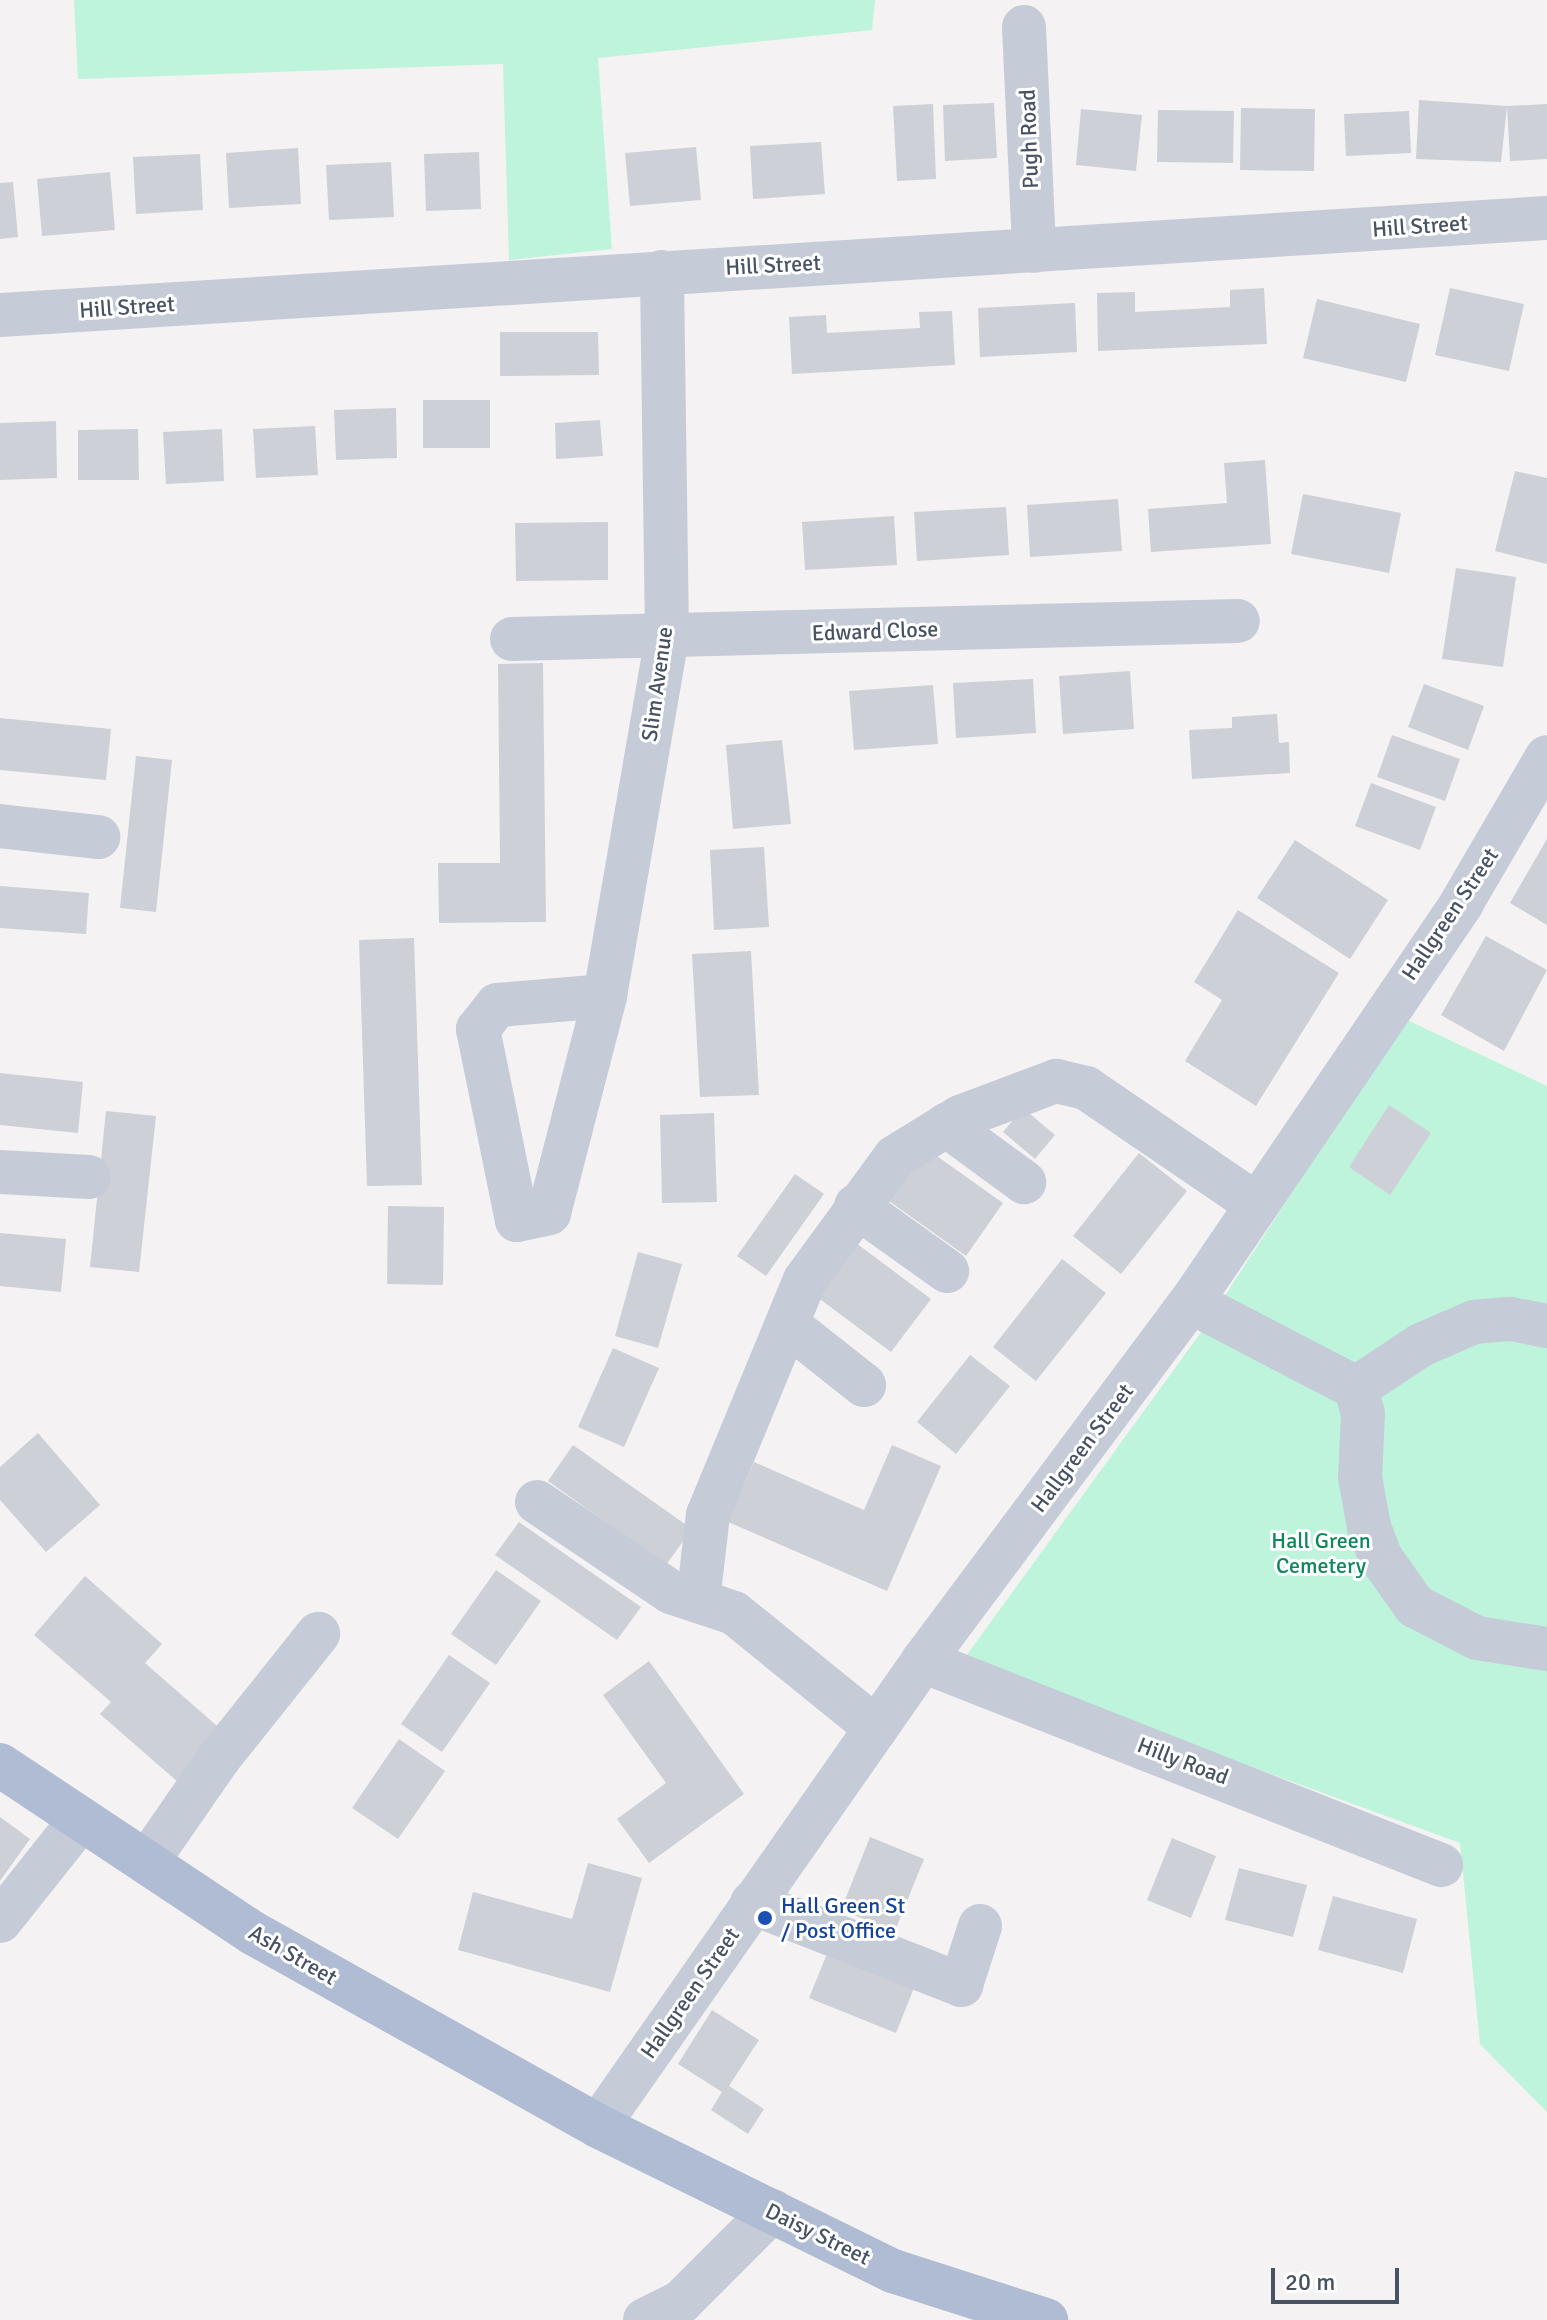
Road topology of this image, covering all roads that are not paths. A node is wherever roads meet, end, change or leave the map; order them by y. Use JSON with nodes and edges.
{"nodes":[{"id":1,"x":1024,"y":27,"type":"dead end"},
{"id":2,"x":1547,"y":218,"type":"edge"},
{"id":3,"x":1034,"y":251,"type":"junction"},
{"id":4,"x":662,"y":272,"type":"junction"},
{"id":5,"x":0,"y":315,"type":"edge"},
{"id":6,"x":1238,"y":621,"type":"dead end"},
{"id":7,"x":667,"y":636,"type":"junction"},
{"id":8,"x":512,"y":639,"type":"dead end"},
{"id":9,"x":1543,"y":773,"type":"edge"},
{"id":10,"x":0,"y":826,"type":"edge"},
{"id":11,"x":98,"y":837,"type":"dead end"},
{"id":12,"x":605,"y":996,"type":"junction"},
{"id":13,"x":946,"y":1125,"type":"junction"},
{"id":14,"x":0,"y":1172,"type":"edge"},
{"id":15,"x":89,"y":1177,"type":"dead end"},
{"id":16,"x":1024,"y":1182,"type":"dead end"},
{"id":17,"x":1256,"y":1204,"type":"junction"},
{"id":18,"x":856,"y":1206,"type":"junction"},
{"id":19,"x":947,"y":1271,"type":"dead end"},
{"id":20,"x":1191,"y":1302,"type":"junction"},
{"id":21,"x":788,"y":1325,"type":"junction"},
{"id":22,"x":1547,"y":1326,"type":"edge"},
{"id":23,"x":864,"y":1385,"type":"dead end"},
{"id":24,"x":1356,"y":1388,"type":"junction"},
{"id":25,"x":537,"y":1502,"type":"dead end"},
{"id":26,"x":698,"y":1601,"type":"junction"},
{"id":27,"x":318,"y":1634,"type":"dead end"},
{"id":28,"x":1547,"y":1649,"type":"edge"},
{"id":29,"x":923,"y":1661,"type":"junction"},
{"id":30,"x":876,"y":1728,"type":"junction"},
{"id":31,"x":0,"y":1765,"type":"edge"},
{"id":32,"x":81,"y":1819,"type":"junction"},
{"id":33,"x":147,"y":1862,"type":"junction"},
{"id":34,"x":1441,"y":1865,"type":"dead end"},
{"id":35,"x":752,"y":1903,"type":"junction"},
{"id":36,"x":0,"y":1921,"type":"edge"},
{"id":37,"x":980,"y":1926,"type":"dead end"},
{"id":38,"x":598,"y":2126,"type":"junction"},
{"id":39,"x":772,"y":2211,"type":"junction"},
{"id":40,"x":645,"y":2320,"type":"edge"},
{"id":41,"x":1046,"y":2320,"type":"edge"}],
"edges":[{"from":1,"to":3,"type":"street","name":"Pugh Road"},
{"from":2,"to":3,"type":"street","name":"Hill Street"},
{"from":3,"to":4,"type":"street","name":"Hill Street"},
{"from":4,"to":5,"type":"street","name":"Hill Street"},
{"from":4,"to":7,"type":"street","name":"Slim Avenue"},
{"from":6,"to":7,"type":"street","name":"Edward Close"},
{"from":7,"to":8,"type":"street","name":"Edward Close"},
{"from":7,"to":12,"type":"street","name":"Slim Avenue"},
{"from":9,"to":17,"type":"street","name":"Hallgreen Street"},
{"from":10,"to":11,"type":"street"},
{"from":12,"to":12,"type":"street","name":"Slim Avenue"},
{"from":13,"to":16,"type":"street"},
{"from":13,"to":17,"type":"street"},
{"from":13,"to":18,"type":"street"},
{"from":14,"to":15,"type":"street"},
{"from":17,"to":20,"type":"street","name":"Hallgreen Street"},
{"from":18,"to":19,"type":"street"},
{"from":18,"to":21,"type":"street"},
{"from":20,"to":24,"type":"street"},
{"from":20,"to":29,"type":"street","name":"Hallgreen Street"},
{"from":21,"to":23,"type":"street"},
{"from":21,"to":26,"type":"street"},
{"from":22,"to":24,"type":"street"},
{"from":24,"to":28,"type":"street"},
{"from":25,"to":26,"type":"street"},
{"from":26,"to":30,"type":"street"},
{"from":27,"to":33,"type":"street"},
{"from":29,"to":30,"type":"street","name":"Hallgreen Street"},
{"from":29,"to":34,"type":"street","name":"Hilly Road"},
{"from":30,"to":35,"type":"street","name":"Hallgreen Street"},
{"from":31,"to":32,"type":"main road","name":"Ash Street"},
{"from":32,"to":33,"type":"main road","name":"Ash Street"},
{"from":32,"to":36,"type":"street"},
{"from":33,"to":38,"type":"main road","name":"Ash Street"},
{"from":35,"to":37,"type":"street"},
{"from":35,"to":38,"type":"street","name":"Hallgreen Street"},
{"from":38,"to":39,"type":"main road","name":"Daisy Street"},
{"from":39,"to":40,"type":"street"},
{"from":39,"to":41,"type":"main road","name":"Daisy Street"}]}
